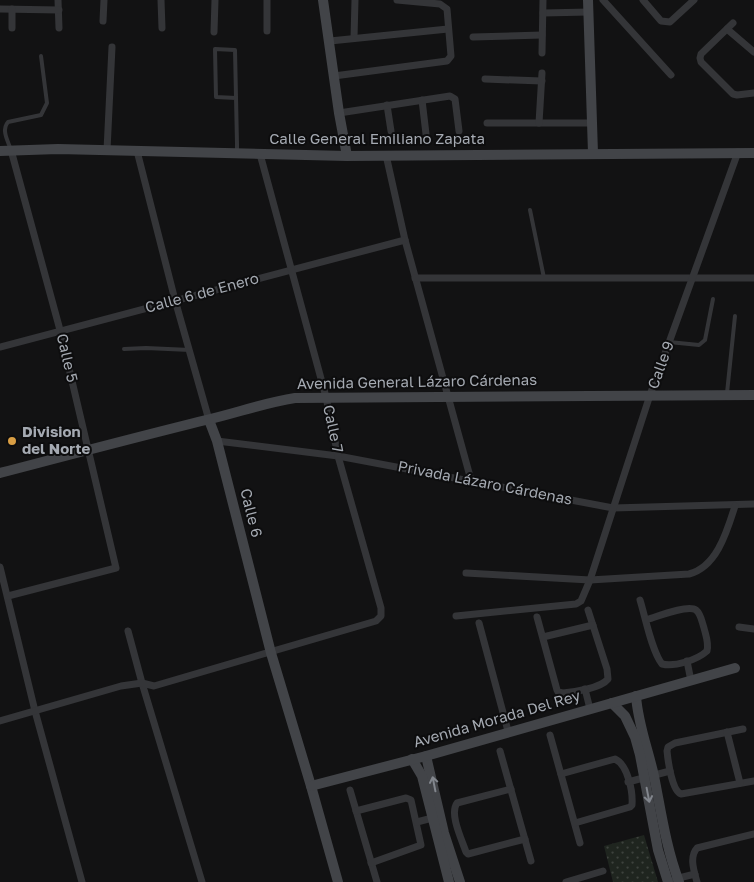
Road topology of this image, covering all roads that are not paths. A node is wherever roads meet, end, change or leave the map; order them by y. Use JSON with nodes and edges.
{"nodes":[{"id":1,"x":21,"y":0,"type":"edge"},
{"id":2,"x":58,"y":0,"type":"edge"},
{"id":3,"x":104,"y":0,"type":"edge"},
{"id":4,"x":162,"y":0,"type":"edge"},
{"id":5,"x":215,"y":0,"type":"edge"},
{"id":6,"x":268,"y":0,"type":"edge"},
{"id":7,"x":323,"y":0,"type":"edge"},
{"id":8,"x":355,"y":0,"type":"edge"},
{"id":9,"x":396,"y":0,"type":"edge"},
{"id":10,"x":543,"y":0,"type":"edge"},
{"id":11,"x":588,"y":0,"type":"edge"},
{"id":12,"x":602,"y":0,"type":"edge"},
{"id":13,"x":643,"y":0,"type":"edge"},
{"id":14,"x":694,"y":0,"type":"edge"},
{"id":15,"x":0,"y":9,"type":"edge"},
{"id":16,"x":15,"y":9,"type":"junction"},
{"id":17,"x":59,"y":10,"type":"junction"},
{"id":18,"x":589,"y":12,"type":"junction"},
{"id":19,"x":542,"y":13,"type":"junction"},
{"id":20,"x":103,"y":22,"type":"dead end"},
{"id":21,"x":733,"y":23,"type":"dead end"},
{"id":22,"x":12,"y":28,"type":"dead end"},
{"id":23,"x":59,"y":28,"type":"dead end"},
{"id":24,"x":162,"y":28,"type":"dead end"},
{"id":25,"x":448,"y":29,"type":"junction"},
{"id":26,"x":726,"y":29,"type":"junction"},
{"id":27,"x":267,"y":31,"type":"dead end"},
{"id":28,"x":214,"y":32,"type":"dead end"},
{"id":29,"x":542,"y":35,"type":"junction"},
{"id":30,"x":473,"y":37,"type":"dead end"},
{"id":31,"x":354,"y":38,"type":"junction"},
{"id":32,"x":330,"y":41,"type":"junction"},
{"id":33,"x":112,"y":46,"type":"dead end"},
{"id":34,"x":754,"y":52,"type":"edge"},
{"id":35,"x":542,"y":53,"type":"dead end"},
{"id":36,"x":41,"y":56,"type":"dead end"},
{"id":37,"x":542,"y":73,"type":"dead end"},
{"id":38,"x":671,"y":74,"type":"dead end"},
{"id":39,"x":334,"y":76,"type":"junction"},
{"id":40,"x":485,"y":79,"type":"dead end"},
{"id":41,"x":542,"y":82,"type":"junction"},
{"id":42,"x":754,"y":93,"type":"edge"},
{"id":43,"x":236,"y":98,"type":"junction"},
{"id":44,"x":422,"y":100,"type":"junction"},
{"id":45,"x":386,"y":105,"type":"junction"},
{"id":46,"x":339,"y":112,"type":"junction"},
{"id":47,"x":487,"y":123,"type":"dead end"},
{"id":48,"x":540,"y":123,"type":"junction"},
{"id":49,"x":591,"y":123,"type":"junction"},
{"id":50,"x":391,"y":131,"type":"dead end"},
{"id":51,"x":459,"y":131,"type":"dead end"},
{"id":52,"x":426,"y":134,"type":"dead end"},
{"id":53,"x":11,"y":150,"type":"junction"},
{"id":54,"x":107,"y":150,"type":"junction"},
{"id":55,"x":0,"y":151,"type":"edge"},
{"id":56,"x":138,"y":151,"type":"junction"},
{"id":57,"x":738,"y":152,"type":"junction"},
{"id":58,"x":593,"y":153,"type":"junction"},
{"id":59,"x":754,"y":153,"type":"edge"},
{"id":60,"x":237,"y":154,"type":"junction"},
{"id":61,"x":260,"y":154,"type":"junction"},
{"id":62,"x":386,"y":155,"type":"junction"},
{"id":63,"x":347,"y":156,"type":"junction"},
{"id":64,"x":530,"y":210,"type":"dead end"},
{"id":65,"x":405,"y":240,"type":"junction"},
{"id":66,"x":292,"y":269,"type":"junction"},
{"id":67,"x":416,"y":278,"type":"junction"},
{"id":68,"x":544,"y":278,"type":"junction"},
{"id":69,"x":693,"y":278,"type":"junction"},
{"id":70,"x":754,"y":278,"type":"edge"},
{"id":71,"x":713,"y":299,"type":"dead end"},
{"id":72,"x":175,"y":300,"type":"junction"},
{"id":73,"x":735,"y":316,"type":"dead end"},
{"id":74,"x":60,"y":330,"type":"junction"},
{"id":75,"x":669,"y":342,"type":"junction"},
{"id":76,"x":0,"y":347,"type":"edge"},
{"id":77,"x":124,"y":349,"type":"dead end"},
{"id":78,"x":190,"y":350,"type":"junction"},
{"id":79,"x":650,"y":395,"type":"junction"},
{"id":80,"x":726,"y":395,"type":"junction"},
{"id":81,"x":449,"y":396,"type":"junction"},
{"id":82,"x":754,"y":396,"type":"edge"},
{"id":83,"x":326,"y":397,"type":"junction"},
{"id":84,"x":209,"y":420,"type":"junction"},
{"id":85,"x":217,"y":441,"type":"junction"},
{"id":86,"x":88,"y":449,"type":"junction"},
{"id":87,"x":338,"y":456,"type":"junction"},
{"id":88,"x":0,"y":473,"type":"edge"},
{"id":89,"x":472,"y":480,"type":"junction"},
{"id":90,"x":754,"y":504,"type":"edge"},
{"id":91,"x":735,"y":506,"type":"junction"},
{"id":92,"x":613,"y":508,"type":"junction"},
{"id":93,"x":0,"y":567,"type":"edge"},
{"id":94,"x":466,"y":573,"type":"dead end"},
{"id":95,"x":590,"y":580,"type":"junction"},
{"id":96,"x":8,"y":596,"type":"junction"},
{"id":97,"x":640,"y":600,"type":"dead end"},
{"id":98,"x":588,"y":610,"type":"dead end"},
{"id":99,"x":456,"y":616,"type":"dead end"},
{"id":100,"x":537,"y":617,"type":"dead end"},
{"id":101,"x":646,"y":620,"type":"junction"},
{"id":102,"x":480,"y":623,"type":"dead end"},
{"id":103,"x":593,"y":625,"type":"junction"},
{"id":104,"x":739,"y":627,"type":"dead end"},
{"id":105,"x":754,"y":629,"type":"edge"},
{"id":106,"x":128,"y":631,"type":"dead end"},
{"id":107,"x":543,"y":637,"type":"junction"},
{"id":108,"x":271,"y":653,"type":"junction"},
{"id":109,"x":687,"y":661,"type":"junction"},
{"id":110,"x":735,"y":668,"type":"dead end"},
{"id":111,"x":692,"y":681,"type":"junction"},
{"id":112,"x":142,"y":683,"type":"junction"},
{"id":113,"x":585,"y":689,"type":"junction"},
{"id":114,"x":636,"y":696,"type":"junction"},
{"id":115,"x":612,"y":703,"type":"junction"},
{"id":116,"x":590,"y":708,"type":"junction"},
{"id":117,"x":35,"y":711,"type":"junction"},
{"id":118,"x":0,"y":721,"type":"edge"},
{"id":119,"x":743,"y":728,"type":"dead end"},
{"id":120,"x":508,"y":731,"type":"junction"},
{"id":121,"x":727,"y":732,"type":"junction"},
{"id":122,"x":550,"y":735,"type":"dead end"},
{"id":123,"x":500,"y":751,"type":"dead end"},
{"id":124,"x":426,"y":756,"type":"junction"},
{"id":125,"x":412,"y":759,"type":"junction"},
{"id":126,"x":670,"y":771,"type":"junction"},
{"id":127,"x":561,"y":774,"type":"junction"},
{"id":128,"x":649,"y":776,"type":"junction"},
{"id":129,"x":754,"y":781,"type":"edge"},
{"id":130,"x":628,"y":782,"type":"junction"},
{"id":131,"x":740,"y":783,"type":"junction"},
{"id":132,"x":311,"y":786,"type":"junction"},
{"id":133,"x":511,"y":789,"type":"junction"},
{"id":134,"x":350,"y":790,"type":"dead end"},
{"id":135,"x":356,"y":811,"type":"junction"},
{"id":136,"x":436,"y":817,"type":"junction"},
{"id":137,"x":417,"y":822,"type":"junction"},
{"id":138,"x":575,"y":823,"type":"junction"},
{"id":139,"x":457,"y":829,"type":"junction"},
{"id":140,"x":444,"y":833,"type":"junction"},
{"id":141,"x":754,"y":836,"type":"edge"},
{"id":142,"x":525,"y":839,"type":"junction"},
{"id":143,"x":580,"y":843,"type":"dead end"},
{"id":144,"x":531,"y":861,"type":"dead end"},
{"id":145,"x":371,"y":863,"type":"junction"},
{"id":146,"x":603,"y":871,"type":"dead end"},
{"id":147,"x":696,"y":878,"type":"edge"},
{"id":148,"x":586,"y":879,"type":"edge"},
{"id":149,"x":673,"y":881,"type":"edge"},
{"id":150,"x":82,"y":882,"type":"edge"},
{"id":151,"x":202,"y":882,"type":"edge"},
{"id":152,"x":338,"y":882,"type":"edge"},
{"id":153,"x":377,"y":882,"type":"edge"},
{"id":154,"x":449,"y":882,"type":"edge"},
{"id":155,"x":460,"y":882,"type":"edge"},
{"id":156,"x":566,"y":882,"type":"edge"}],
"edges":[{"from":1,"to":16,"type":"street"},
{"from":2,"to":17,"type":"street"},
{"from":3,"to":20,"type":"street"},
{"from":4,"to":24,"type":"street"},
{"from":5,"to":28,"type":"street"},
{"from":6,"to":27,"type":"street"},
{"from":7,"to":32,"type":"street"},
{"from":8,"to":31,"type":"street"},
{"from":9,"to":25,"type":"street"},
{"from":10,"to":19,"type":"street"},
{"from":11,"to":18,"type":"street"},
{"from":12,"to":38,"type":"street"},
{"from":13,"to":14,"type":"street"},
{"from":15,"to":16,"type":"street"},
{"from":16,"to":17,"type":"street"},
{"from":16,"to":22,"type":"street"},
{"from":17,"to":23,"type":"street"},
{"from":18,"to":19,"type":"street"},
{"from":18,"to":49,"type":"street"},
{"from":19,"to":29,"type":"street"},
{"from":21,"to":26,"type":"street"},
{"from":25,"to":31,"type":"street"},
{"from":25,"to":39,"type":"street"},
{"from":26,"to":34,"type":"street"},
{"from":26,"to":42,"type":"street"},
{"from":29,"to":30,"type":"street"},
{"from":29,"to":35,"type":"street"},
{"from":31,"to":32,"type":"street"},
{"from":32,"to":39,"type":"street"},
{"from":33,"to":54,"type":"street"},
{"from":36,"to":53,"type":"lane"},
{"from":37,"to":41,"type":"street"},
{"from":39,"to":46,"type":"street"},
{"from":40,"to":41,"type":"street"},
{"from":41,"to":48,"type":"street"},
{"from":43,"to":43,"type":"lane"},
{"from":43,"to":60,"type":"lane"},
{"from":44,"to":45,"type":"street"},
{"from":44,"to":51,"type":"street"},
{"from":44,"to":52,"type":"street"},
{"from":45,"to":46,"type":"street"},
{"from":45,"to":50,"type":"street"},
{"from":46,"to":63,"type":"street"},
{"from":47,"to":48,"type":"street"},
{"from":48,"to":49,"type":"street"},
{"from":49,"to":58,"type":"street"},
{"from":53,"to":54,"type":"street","name":"Calle General Emiliano Zapata"},
{"from":53,"to":55,"type":"street","name":"Calle General Emiliano Zapata"},
{"from":53,"to":74,"type":"street","name":"Calle 5"},
{"from":54,"to":56,"type":"street","name":"Calle General Emiliano Zapata"},
{"from":56,"to":60,"type":"street","name":"Calle General Emiliano Zapata"},
{"from":56,"to":72,"type":"street","name":"Calle 6"},
{"from":57,"to":58,"type":"street","name":"Calle General Emiliano Zapata"},
{"from":57,"to":59,"type":"street","name":"Calle General Emiliano Zapata"},
{"from":57,"to":69,"type":"street","name":"Calle 9"},
{"from":58,"to":62,"type":"street","name":"Calle General Emiliano Zapata"},
{"from":60,"to":61,"type":"street","name":"Calle General Emiliano Zapata"},
{"from":61,"to":63,"type":"street","name":"Calle General Emiliano Zapata"},
{"from":61,"to":66,"type":"street","name":"Calle 7"},
{"from":62,"to":63,"type":"street","name":"Calle General Emiliano Zapata"},
{"from":62,"to":65,"type":"street"},
{"from":64,"to":68,"type":"lane"},
{"from":65,"to":66,"type":"street","name":"Calle 6 de Enero"},
{"from":65,"to":67,"type":"street"},
{"from":66,"to":72,"type":"street","name":"Calle 6 de Enero"},
{"from":66,"to":83,"type":"street","name":"Calle 7"},
{"from":67,"to":68,"type":"street"},
{"from":67,"to":81,"type":"street"},
{"from":68,"to":69,"type":"street"},
{"from":69,"to":70,"type":"street"},
{"from":69,"to":75,"type":"street","name":"Calle 9"},
{"from":71,"to":75,"type":"lane"},
{"from":72,"to":74,"type":"street","name":"Calle 6 de Enero"},
{"from":72,"to":78,"type":"street","name":"Calle 6"},
{"from":73,"to":80,"type":"lane"},
{"from":74,"to":76,"type":"street","name":"Calle 6 de Enero"},
{"from":74,"to":86,"type":"street","name":"Calle 5"},
{"from":75,"to":79,"type":"street","name":"Calle 9"},
{"from":77,"to":78,"type":"lane"},
{"from":78,"to":84,"type":"street","name":"Calle 6"},
{"from":79,"to":80,"type":"street","name":"Avenida General Lázaro Cárdenas"},
{"from":79,"to":81,"type":"street","name":"Avenida General Lázaro Cárdenas"},
{"from":79,"to":92,"type":"street","name":"Calle 9"},
{"from":80,"to":82,"type":"street","name":"Avenida General Lázaro Cárdenas"},
{"from":81,"to":83,"type":"street","name":"Avenida General Lázaro Cárdenas"},
{"from":81,"to":89,"type":"street"},
{"from":83,"to":84,"type":"street","name":"Avenida General Lázaro Cárdenas"},
{"from":83,"to":87,"type":"street","name":"Calle 7"},
{"from":84,"to":85,"type":"street","name":"Calle 6"},
{"from":84,"to":86,"type":"street","name":"Avenida General Lázaro Cárdenas"},
{"from":85,"to":87,"type":"street","name":"Privada Lázaro Cárdenas"},
{"from":85,"to":108,"type":"street","name":"Calle 6"},
{"from":86,"to":88,"type":"street","name":"Avenida General Lázaro Cárdenas"},
{"from":86,"to":96,"type":"street","name":"Calle 5"},
{"from":87,"to":89,"type":"street","name":"Privada Lázaro Cárdenas"},
{"from":87,"to":108,"type":"street","name":"Calle 7"},
{"from":89,"to":92,"type":"street","name":"Privada Lázaro Cárdenas"},
{"from":90,"to":91,"type":"street","name":"Privada Lázaro Cárdenas"},
{"from":91,"to":92,"type":"street","name":"Privada Lázaro Cárdenas"},
{"from":91,"to":95,"type":"street"},
{"from":92,"to":95,"type":"street","name":"Calle 9"},
{"from":93,"to":96,"type":"street"},
{"from":94,"to":95,"type":"street"},
{"from":95,"to":99,"type":"street","name":"Calle 9"},
{"from":96,"to":117,"type":"street"},
{"from":97,"to":101,"type":"street"},
{"from":98,"to":103,"type":"street"},
{"from":100,"to":107,"type":"street"},
{"from":101,"to":109,"type":"street"},
{"from":101,"to":109,"type":"street"},
{"from":102,"to":120,"type":"street"},
{"from":103,"to":107,"type":"street"},
{"from":103,"to":113,"type":"street"},
{"from":104,"to":105,"type":"street"},
{"from":106,"to":112,"type":"street"},
{"from":107,"to":113,"type":"street"},
{"from":108,"to":112,"type":"street"},
{"from":108,"to":132,"type":"street","name":"Calle 6"},
{"from":109,"to":111,"type":"street"},
{"from":110,"to":111,"type":"street","name":"Avenida Morada Del Rey"},
{"from":111,"to":114,"type":"street","name":"Avenida Morada Del Rey"},
{"from":112,"to":117,"type":"street"},
{"from":112,"to":151,"type":"street"},
{"from":113,"to":116,"type":"street"},
{"from":114,"to":115,"type":"street","name":"Avenida Morada Del Rey"},
{"from":114,"to":128,"type":"street"},
{"from":115,"to":116,"type":"street","name":"Avenida Morada Del Rey"},
{"from":115,"to":128,"type":"street"},
{"from":116,"to":120,"type":"street","name":"Avenida Morada Del Rey"},
{"from":117,"to":118,"type":"street"},
{"from":117,"to":150,"type":"street"},
{"from":119,"to":121,"type":"street"},
{"from":120,"to":124,"type":"street","name":"Avenida Morada Del Rey"},
{"from":121,"to":126,"type":"street"},
{"from":121,"to":131,"type":"street"},
{"from":122,"to":127,"type":"street"},
{"from":123,"to":133,"type":"street"},
{"from":124,"to":125,"type":"street","name":"Avenida Morada Del Rey"},
{"from":136,"to":124,"type":"street","one_way":true},
{"from":125,"to":132,"type":"street","name":"Avenida Morada Del Rey"},
{"from":125,"to":136,"type":"street"},
{"from":126,"to":128,"type":"street"},
{"from":126,"to":131,"type":"street"},
{"from":127,"to":130,"type":"street"},
{"from":127,"to":138,"type":"street"},
{"from":128,"to":130,"type":"street"},
{"from":128,"to":149,"type":"street"},
{"from":129,"to":131,"type":"street"},
{"from":130,"to":138,"type":"street"},
{"from":132,"to":152,"type":"street","name":"Calle 6"},
{"from":133,"to":139,"type":"street"},
{"from":133,"to":142,"type":"street"},
{"from":134,"to":135,"type":"street"},
{"from":135,"to":137,"type":"street"},
{"from":135,"to":145,"type":"street"},
{"from":136,"to":137,"type":"street"},
{"from":136,"to":140,"type":"street"},
{"from":136,"to":154,"type":"street"},
{"from":137,"to":145,"type":"street"},
{"from":138,"to":143,"type":"street"},
{"from":139,"to":140,"type":"street"},
{"from":139,"to":142,"type":"street"},
{"from":140,"to":155,"type":"street"},
{"from":141,"to":147,"type":"street"},
{"from":142,"to":144,"type":"street"},
{"from":145,"to":153,"type":"street"},
{"from":146,"to":148,"type":"street"},
{"from":147,"to":149,"type":"street"},
{"from":148,"to":156,"type":"street"}]}
